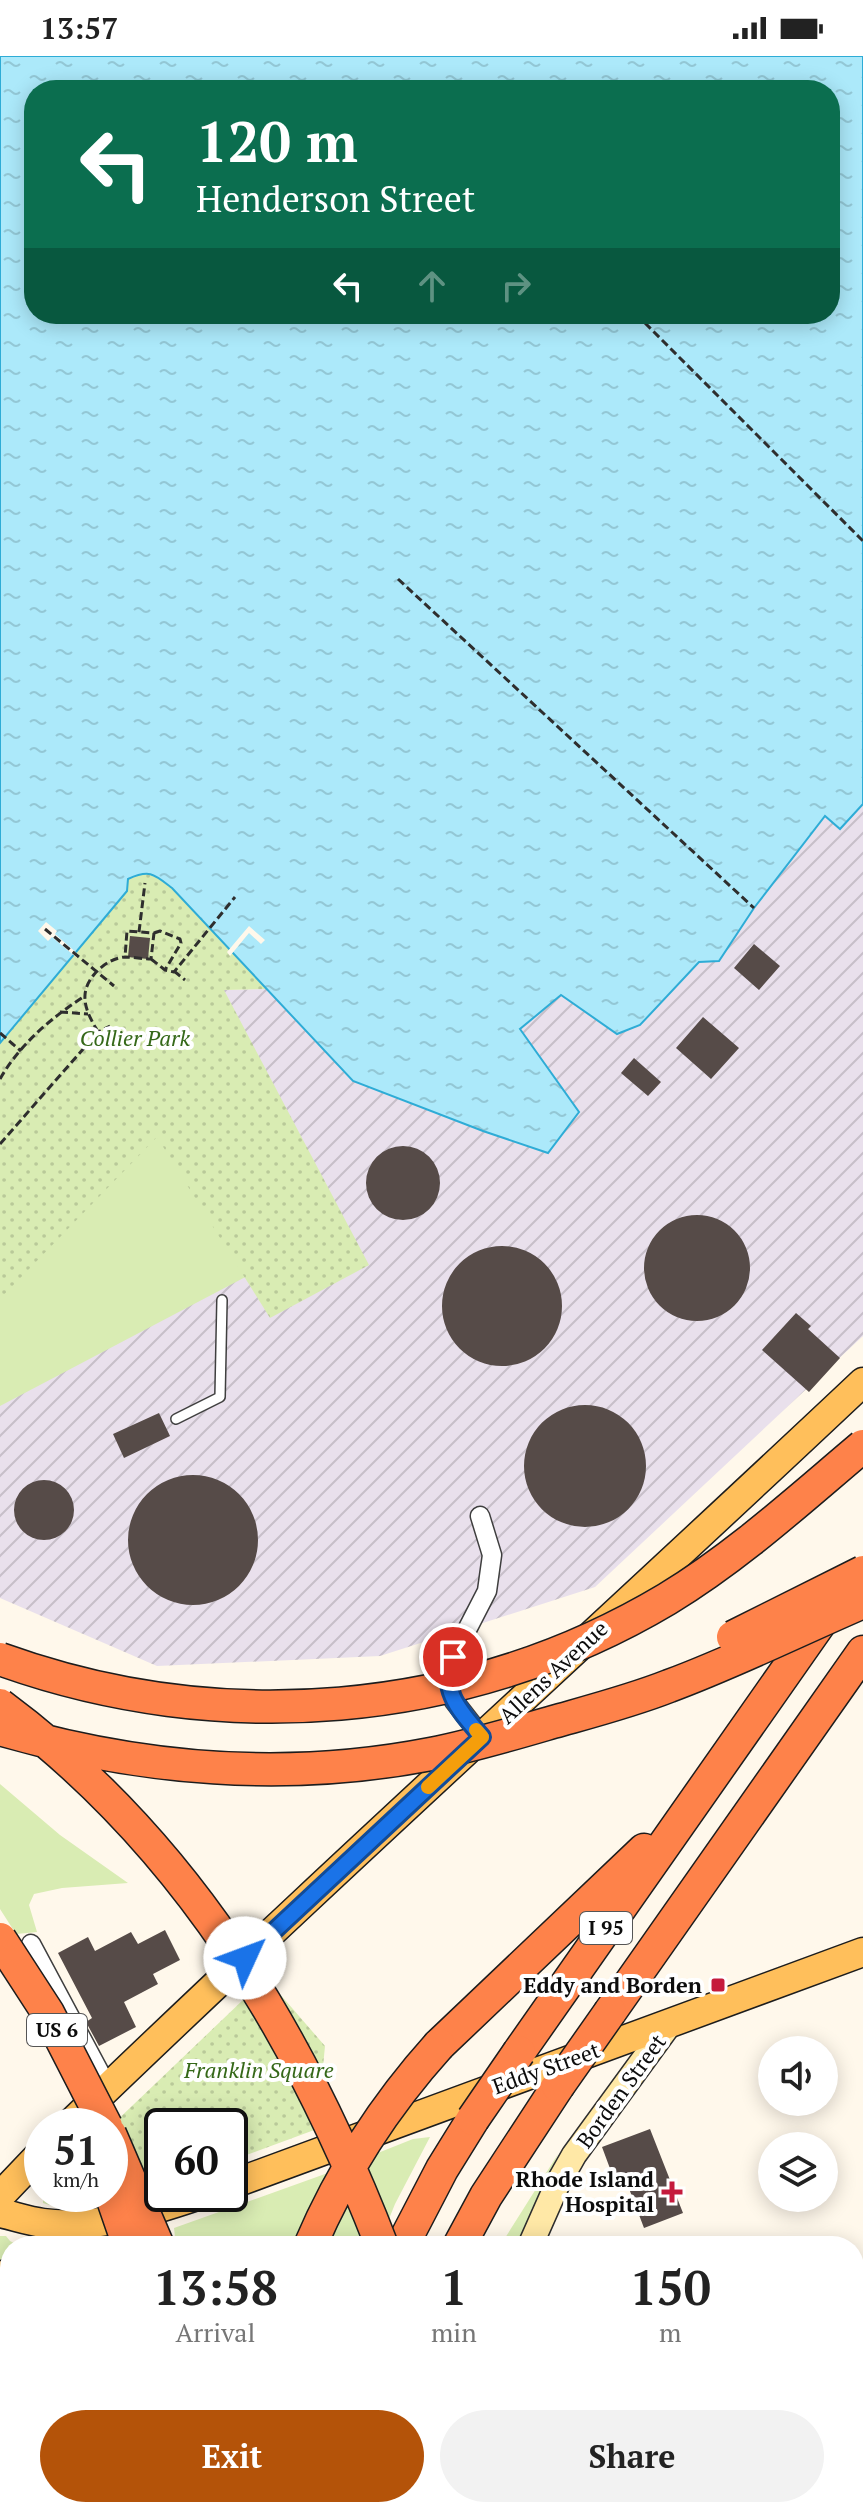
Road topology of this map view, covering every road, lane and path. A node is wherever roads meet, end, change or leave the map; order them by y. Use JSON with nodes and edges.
{"nodes":[{"id":1,"x":646,"y":324,"type":"edge"},
{"id":2,"x":863,"y":541,"type":"edge"},
{"id":3,"x":398,"y":579,"type":"dead end"},
{"id":4,"x":145,"y":883,"type":"dead end"},
{"id":5,"x":235,"y":897,"type":"dead end"},
{"id":6,"x":754,"y":908,"type":"dead end"},
{"id":7,"x":45,"y":929,"type":"dead end"},
{"id":8,"x":139,"y":932,"type":"junction"},
{"id":9,"x":154,"y":933,"type":"junction"},
{"id":10,"x":125,"y":957,"type":"junction"},
{"id":11,"x":151,"y":959,"type":"junction"},
{"id":12,"x":165,"y":970,"type":"junction"},
{"id":13,"x":97,"y":971,"type":"junction"},
{"id":14,"x":174,"y":971,"type":"junction"},
{"id":15,"x":185,"y":980,"type":"dead end"},
{"id":16,"x":114,"y":986,"type":"dead end"},
{"id":17,"x":85,"y":996,"type":"junction"},
{"id":18,"x":60,"y":1012,"type":"junction"},
{"id":19,"x":88,"y":1014,"type":"junction"},
{"id":20,"x":110,"y":1026,"type":"dead end"},
{"id":21,"x":98,"y":1032,"type":"junction"},
{"id":22,"x":0,"y":1033,"type":"edge"},
{"id":23,"x":21,"y":1051,"type":"junction"},
{"id":24,"x":0,"y":1079,"type":"edge"},
{"id":25,"x":0,"y":1144,"type":"edge"},
{"id":26,"x":222,"y":1300,"type":"dead end"},
{"id":27,"x":863,"y":1382,"type":"edge"},
{"id":28,"x":176,"y":1419,"type":"dead end"},
{"id":29,"x":863,"y":1446,"type":"edge"},
{"id":30,"x":480,"y":1516,"type":"dead end"},
{"id":31,"x":863,"y":1562,"type":"edge"},
{"id":32,"x":863,"y":1572,"type":"edge"},
{"id":33,"x":863,"y":1602,"type":"edge"},
{"id":34,"x":863,"y":1652,"type":"edge"},
{"id":35,"x":0,"y":1659,"type":"edge"},
{"id":36,"x":0,"y":1705,"type":"edge"},
{"id":37,"x":553,"y":1722,"type":"junction"},
{"id":38,"x":0,"y":1729,"type":"edge"},
{"id":39,"x":482,"y":1737,"type":"junction"},
{"id":40,"x":693,"y":1804,"type":"junction"},
{"id":41,"x":15,"y":1942,"type":"edge"},
{"id":42,"x":863,"y":1952,"type":"edge"},
{"id":43,"x":0,"y":1953,"type":"edge"},
{"id":44,"x":671,"y":2022,"type":"junction"},
{"id":45,"x":108,"y":2088,"type":"junction"},
{"id":46,"x":77,"y":2108,"type":"edge"},
{"id":47,"x":87,"y":2108,"type":"edge"},
{"id":48,"x":97,"y":2108,"type":"edge"},
{"id":49,"x":24,"y":2171,"type":"edge"},
{"id":50,"x":128,"y":2176,"type":"edge"},
{"id":51,"x":248,"y":2178,"type":"edge"},
{"id":52,"x":0,"y":2196,"type":"edge"},
{"id":53,"x":117,"y":2212,"type":"edge"},
{"id":54,"x":144,"y":2212,"type":"edge"},
{"id":55,"x":149,"y":2212,"type":"edge"},
{"id":56,"x":0,"y":2213,"type":"edge"},
{"id":57,"x":100,"y":2236,"type":"edge"},
{"id":58,"x":126,"y":2236,"type":"edge"},
{"id":59,"x":154,"y":2236,"type":"edge"},
{"id":60,"x":315,"y":2236,"type":"edge"},
{"id":61,"x":378,"y":2236,"type":"edge"},
{"id":62,"x":407,"y":2236,"type":"edge"},
{"id":63,"x":464,"y":2236,"type":"edge"},
{"id":64,"x":534,"y":2236,"type":"edge"}],
"edges":[{"from":1,"to":2,"type":"path"},
{"from":3,"to":6,"type":"path"},
{"from":4,"to":8,"type":"path"},
{"from":5,"to":14,"type":"path"},
{"from":7,"to":13,"type":"path"},
{"from":8,"to":9,"type":"path"},
{"from":8,"to":10,"type":"path"},
{"from":9,"to":11,"type":"path"},
{"from":9,"to":12,"type":"path"},
{"from":10,"to":11,"type":"path"},
{"from":10,"to":13,"type":"path"},
{"from":11,"to":12,"type":"path"},
{"from":12,"to":14,"type":"path"},
{"from":13,"to":16,"type":"path"},
{"from":13,"to":17,"type":"path"},
{"from":14,"to":15,"type":"path"},
{"from":17,"to":18,"type":"path"},
{"from":17,"to":19,"type":"path"},
{"from":18,"to":19,"type":"path"},
{"from":18,"to":23,"type":"path"},
{"from":19,"to":21,"type":"path"},
{"from":20,"to":21,"type":"path"},
{"from":21,"to":25,"type":"path"},
{"from":22,"to":23,"type":"path"},
{"from":23,"to":24,"type":"path"},
{"from":26,"to":28,"type":"lane"},
{"from":27,"to":39,"type":"main road","name":"Allens Avenue"},
{"from":29,"to":35,"type":"highway","bridge":true},
{"from":30,"to":39,"type":"street"},
{"from":31,"to":40,"type":"highway","number":"I 95"},
{"from":32,"to":37,"type":"highway","bridge":true},
{"from":33,"to":37,"type":"highway","bridge":true},
{"from":34,"to":63,"type":"highway","number":"I 95","bridge":true},
{"from":36,"to":61,"type":"highway","bridge":true},
{"from":37,"to":38,"type":"highway","bridge":true},
{"from":39,"to":45,"type":"main road","name":"Allens Avenue"},
{"from":40,"to":60,"type":"highway","bridge":true},
{"from":40,"to":62,"type":"highway","number":"I 95","bridge":true},
{"from":41,"to":45,"type":"street"},
{"from":41,"to":48,"type":"highway","number":"US 6","bridge":true},
{"from":42,"to":44,"type":"main road","name":"Eddy Street"},
{"from":43,"to":46,"type":"highway"},
{"from":44,"to":51,"type":"main road","name":"Eddy Street"},
{"from":44,"to":64,"type":"street","name":"Borden Street"},
{"from":45,"to":47,"type":"main road","name":"Allens Avenue"},
{"from":49,"to":52,"type":"main road"},
{"from":50,"to":59,"type":"highway","bridge":true},
{"from":53,"to":58,"type":"highway","bridge":true},
{"from":54,"to":56,"type":"main road"},
{"from":55,"to":57,"type":"main road"}]}
